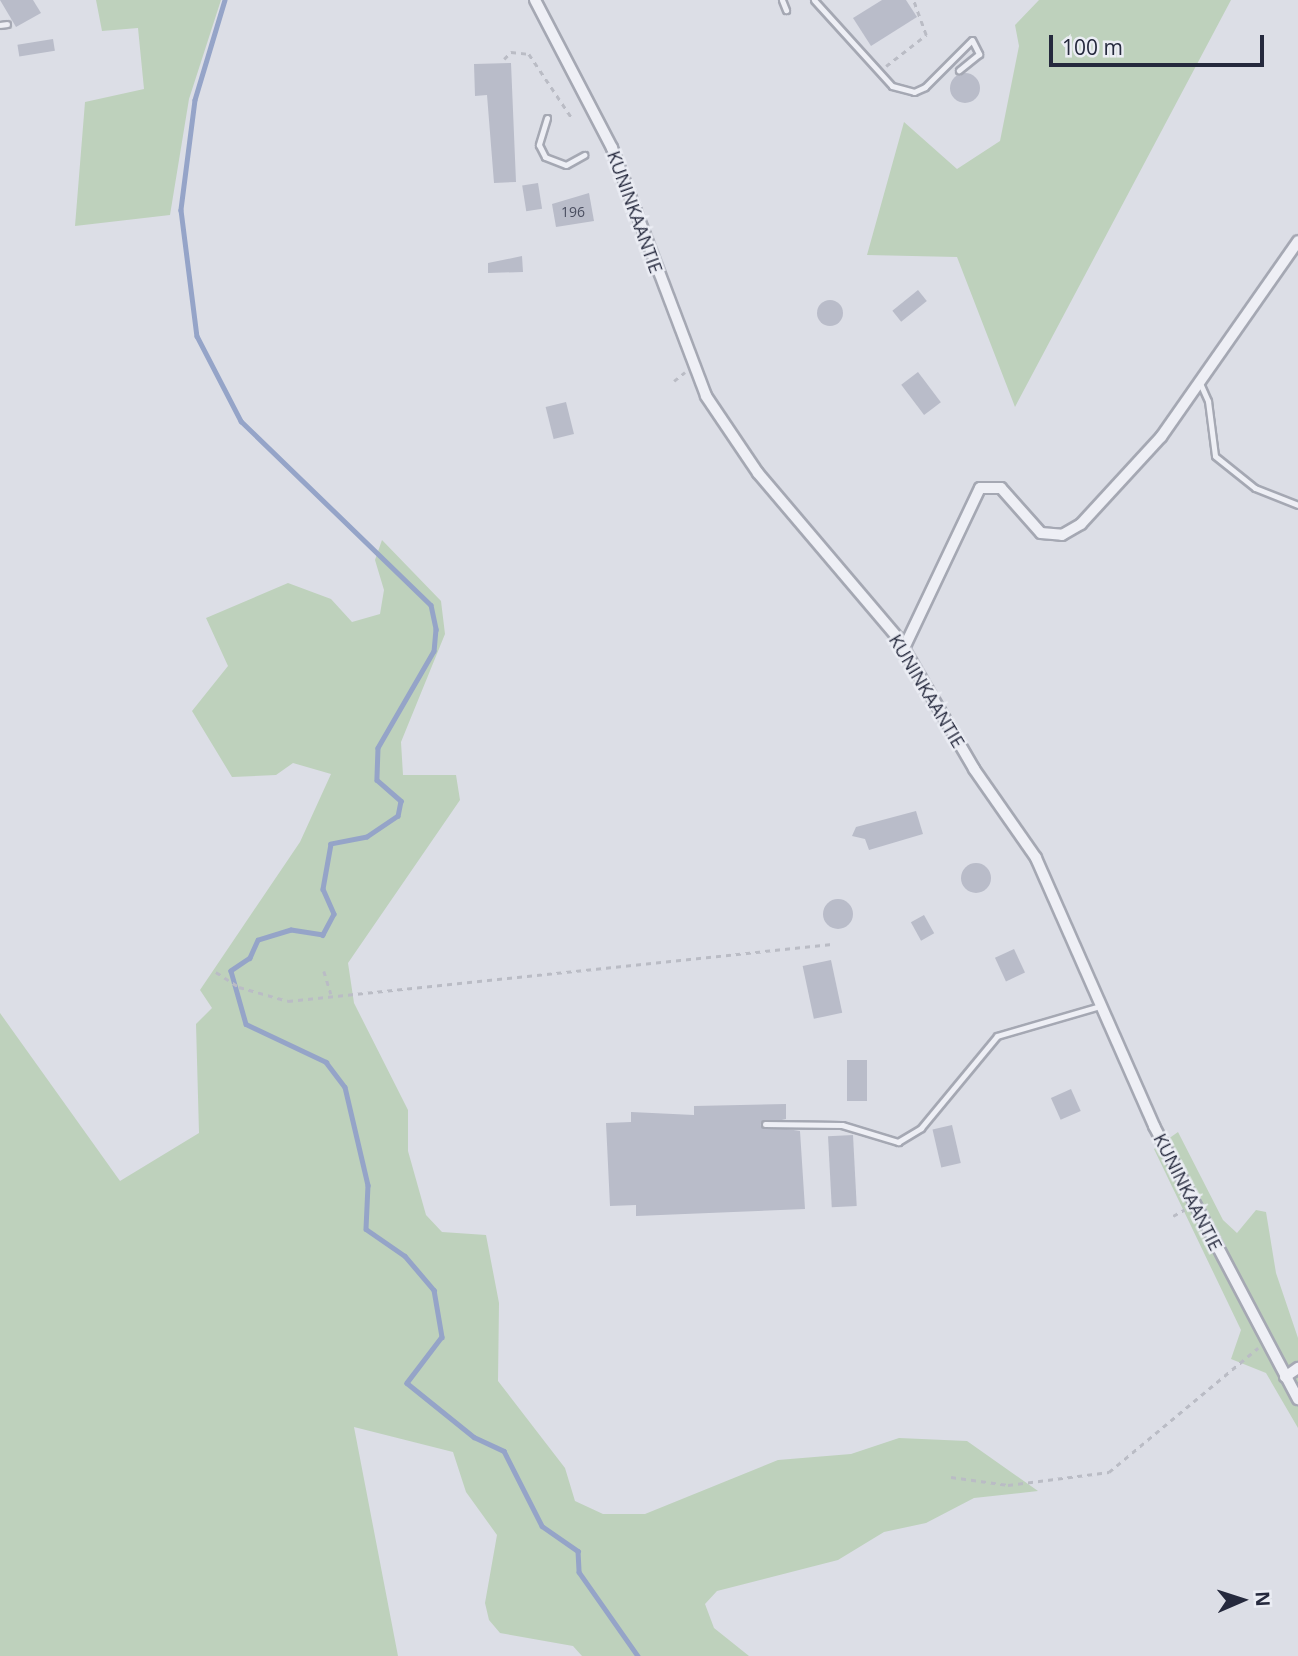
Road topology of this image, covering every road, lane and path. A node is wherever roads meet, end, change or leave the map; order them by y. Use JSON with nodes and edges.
{"nodes":[{"id":1,"x":535,"y":0,"type":"edge"},
{"id":2,"x":782,"y":0,"type":"edge"},
{"id":3,"x":814,"y":0,"type":"edge"},
{"id":4,"x":913,"y":0,"type":"edge"},
{"id":5,"x":786,"y":10,"type":"dead end"},
{"id":6,"x":7,"y":24,"type":"dead end"},
{"id":7,"x":0,"y":25,"type":"edge"},
{"id":8,"x":504,"y":59,"type":"dead end"},
{"id":9,"x":959,"y":70,"type":"dead end"},
{"id":10,"x":873,"y":72,"type":"junction"},
{"id":11,"x":547,"y":118,"type":"dead end"},
{"id":12,"x":572,"y":118,"type":"dead end"},
{"id":13,"x":584,"y":155,"type":"dead end"},
{"id":14,"x":1296,"y":246,"type":"edge"},
{"id":15,"x":691,"y":366,"type":"junction"},
{"id":16,"x":674,"y":381,"type":"dead end"},
{"id":17,"x":1199,"y":383,"type":"junction"},
{"id":18,"x":1298,"y":505,"type":"edge"},
{"id":19,"x":904,"y":648,"type":"junction"},
{"id":20,"x":832,"y":944,"type":"dead end"},
{"id":21,"x":324,"y":971,"type":"dead end"},
{"id":22,"x":216,"y":972,"type":"dead end"},
{"id":23,"x":331,"y":994,"type":"junction"},
{"id":24,"x":1100,"y":1006,"type":"junction"},
{"id":25,"x":765,"y":1124,"type":"dead end"},
{"id":26,"x":1266,"y":1342,"type":"junction"},
{"id":27,"x":1298,"y":1368,"type":"edge"},
{"id":28,"x":1285,"y":1377,"type":"junction"},
{"id":29,"x":1298,"y":1399,"type":"edge"},
{"id":30,"x":951,"y":1477,"type":"dead end"}],
"edges":[{"from":1,"to":15,"type":"street","name":"KUNINKAANTIE"},
{"from":2,"to":5,"type":"lane"},
{"from":3,"to":10,"type":"lane"},
{"from":4,"to":10,"type":"path"},
{"from":6,"to":7,"type":"lane"},
{"from":8,"to":12,"type":"path"},
{"from":9,"to":10,"type":"lane"},
{"from":11,"to":13,"type":"lane"},
{"from":14,"to":17,"type":"street"},
{"from":15,"to":16,"type":"path"},
{"from":15,"to":19,"type":"street","name":"KUNINKAANTIE"},
{"from":17,"to":18,"type":"lane"},
{"from":17,"to":19,"type":"street"},
{"from":19,"to":24,"type":"street","name":"KUNINKAANTIE"},
{"from":20,"to":23,"type":"path"},
{"from":21,"to":23,"type":"path"},
{"from":22,"to":23,"type":"path"},
{"from":24,"to":25,"type":"lane"},
{"from":24,"to":26,"type":"street","name":"KUNINKAANTIE"},
{"from":26,"to":28,"type":"street","name":"KUNINKAANTIE"},
{"from":26,"to":30,"type":"path"},
{"from":27,"to":28,"type":"street"},
{"from":28,"to":29,"type":"street","name":"KUNINKAANTIE"}]}
